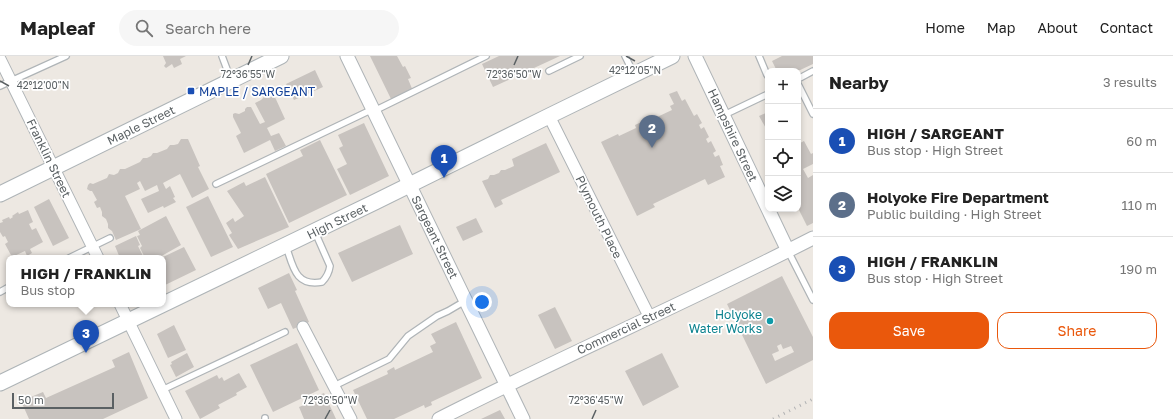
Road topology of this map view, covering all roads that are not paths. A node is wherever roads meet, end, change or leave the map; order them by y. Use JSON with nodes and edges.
{"nodes":[{"id":1,"x":66,"y":56,"type":"edge"},
{"id":2,"x":222,"y":56,"type":"edge"},
{"id":3,"x":282,"y":56,"type":"edge"},
{"id":4,"x":347,"y":56,"type":"edge"},
{"id":5,"x":486,"y":56,"type":"edge"},
{"id":6,"x":580,"y":56,"type":"edge"},
{"id":7,"x":625,"y":56,"type":"edge"},
{"id":8,"x":672,"y":56,"type":"edge"},
{"id":9,"x":695,"y":56,"type":"edge"},
{"id":10,"x":758,"y":56,"type":"edge"},
{"id":11,"x":0,"y":59,"type":"edge"},
{"id":12,"x":765,"y":69,"type":"edge"},
{"id":13,"x":549,"y":71,"type":"dead end"},
{"id":14,"x":813,"y":71,"type":"edge"},
{"id":15,"x":634,"y":75,"type":"junction"},
{"id":16,"x":801,"y":77,"type":"edge"},
{"id":17,"x":231,"y":80,"type":"junction"},
{"id":18,"x":11,"y":81,"type":"junction"},
{"id":19,"x":0,"y":86,"type":"edge"},
{"id":20,"x":801,"y":90,"type":"edge"},
{"id":21,"x":765,"y":96,"type":"edge"},
{"id":22,"x":374,"y":110,"type":"junction"},
{"id":23,"x":813,"y":114,"type":"edge"},
{"id":24,"x":549,"y":116,"type":"junction"},
{"id":25,"x":724,"y":116,"type":"junction"},
{"id":26,"x":54,"y":168,"type":"junction"},
{"id":27,"x":216,"y":184,"type":"dead end"},
{"id":28,"x":410,"y":185,"type":"junction"},
{"id":29,"x":0,"y":194,"type":"edge"},
{"id":30,"x":315,"y":232,"type":"junction"},
{"id":31,"x":110,"y":238,"type":"dead end"},
{"id":32,"x":813,"y":238,"type":"edge"},
{"id":33,"x":286,"y":246,"type":"junction"},
{"id":34,"x":92,"y":247,"type":"junction"},
{"id":35,"x":788,"y":250,"type":"junction"},
{"id":36,"x":75,"y":255,"type":"edge"},
{"id":37,"x":96,"y":255,"type":"edge"},
{"id":38,"x":466,"y":300,"type":"junction"},
{"id":39,"x":813,"y":300,"type":"edge"},
{"id":40,"x":166,"y":304,"type":"edge"},
{"id":41,"x":121,"y":307,"type":"edge"},
{"id":42,"x":159,"y":307,"type":"edge"},
{"id":43,"x":650,"y":318,"type":"junction"},
{"id":44,"x":128,"y":322,"type":"junction"},
{"id":45,"x":303,"y":327,"type":"dead end"},
{"id":46,"x":285,"y":332,"type":"dead end"},
{"id":47,"x":0,"y":383,"type":"edge"},
{"id":48,"x":506,"y":385,"type":"junction"},
{"id":49,"x":334,"y":386,"type":"junction"},
{"id":50,"x":162,"y":390,"type":"junction"},
{"id":51,"x":176,"y":419,"type":"edge"},
{"id":52,"x":351,"y":419,"type":"edge"},
{"id":53,"x":439,"y":419,"type":"edge"},
{"id":54,"x":524,"y":419,"type":"edge"}],
"edges":[{"from":1,"to":18,"type":"lane"},
{"from":2,"to":17,"type":"lane"},
{"from":3,"to":17,"type":"main road","name":"Maple Street"},
{"from":4,"to":22,"type":"street","name":"Sargeant Street"},
{"from":5,"to":22,"type":"lane"},
{"from":6,"to":13,"type":"lane"},
{"from":7,"to":15,"type":"lane"},
{"from":8,"to":15,"type":"main road","name":"High Street"},
{"from":9,"to":25,"type":"street","name":"Hampshire Street"},
{"from":10,"to":12,"type":"lane"},
{"from":11,"to":18,"type":"street","name":"Franklin Street"},
{"from":14,"to":16,"type":"lane"},
{"from":15,"to":24,"type":"main road","name":"High Street"},
{"from":17,"to":26,"type":"main road","name":"Maple Street"},
{"from":18,"to":19,"type":"lane"},
{"from":18,"to":26,"type":"street","name":"Franklin Street"},
{"from":20,"to":23,"type":"lane"},
{"from":21,"to":25,"type":"lane"},
{"from":22,"to":27,"type":"lane"},
{"from":22,"to":28,"type":"street","name":"Sargeant Street"},
{"from":24,"to":28,"type":"main road","name":"High Street"},
{"from":24,"to":43,"type":"street","name":"Plymouth Place"},
{"from":25,"to":35,"type":"street","name":"Hampshire Street"},
{"from":26,"to":29,"type":"main road","name":"Maple Street"},
{"from":26,"to":34,"type":"street","name":"Franklin Street"},
{"from":28,"to":30,"type":"main road","name":"High Street"},
{"from":28,"to":38,"type":"street","name":"Sargeant Street"},
{"from":30,"to":33,"type":"main road","name":"High Street"},
{"from":30,"to":33,"type":"lane"},
{"from":31,"to":34,"type":"lane"},
{"from":32,"to":35,"type":"street","name":"Commercial Street"},
{"from":33,"to":40,"type":"main road","name":"High Street"},
{"from":34,"to":36,"type":"lane"},
{"from":34,"to":37,"type":"street","name":"Franklin Street"},
{"from":35,"to":39,"type":"lane","name":"Hampshire Street"},
{"from":35,"to":43,"type":"street","name":"Commercial Street"},
{"from":38,"to":48,"type":"street","name":"Sargeant Street"},
{"from":38,"to":49,"type":"lane"},
{"from":41,"to":44,"type":"street"},
{"from":42,"to":44,"type":"main road","name":"High Street"},
{"from":43,"to":48,"type":"street","name":"Commercial Street"},
{"from":44,"to":47,"type":"main road","name":"High Street"},
{"from":44,"to":50,"type":"street"},
{"from":45,"to":49,"type":"street"},
{"from":46,"to":50,"type":"lane"},
{"from":48,"to":53,"type":"street","name":"Commercial Street"},
{"from":48,"to":54,"type":"street","name":"Sargeant Street"},
{"from":49,"to":52,"type":"street"},
{"from":50,"to":51,"type":"street"}]}
